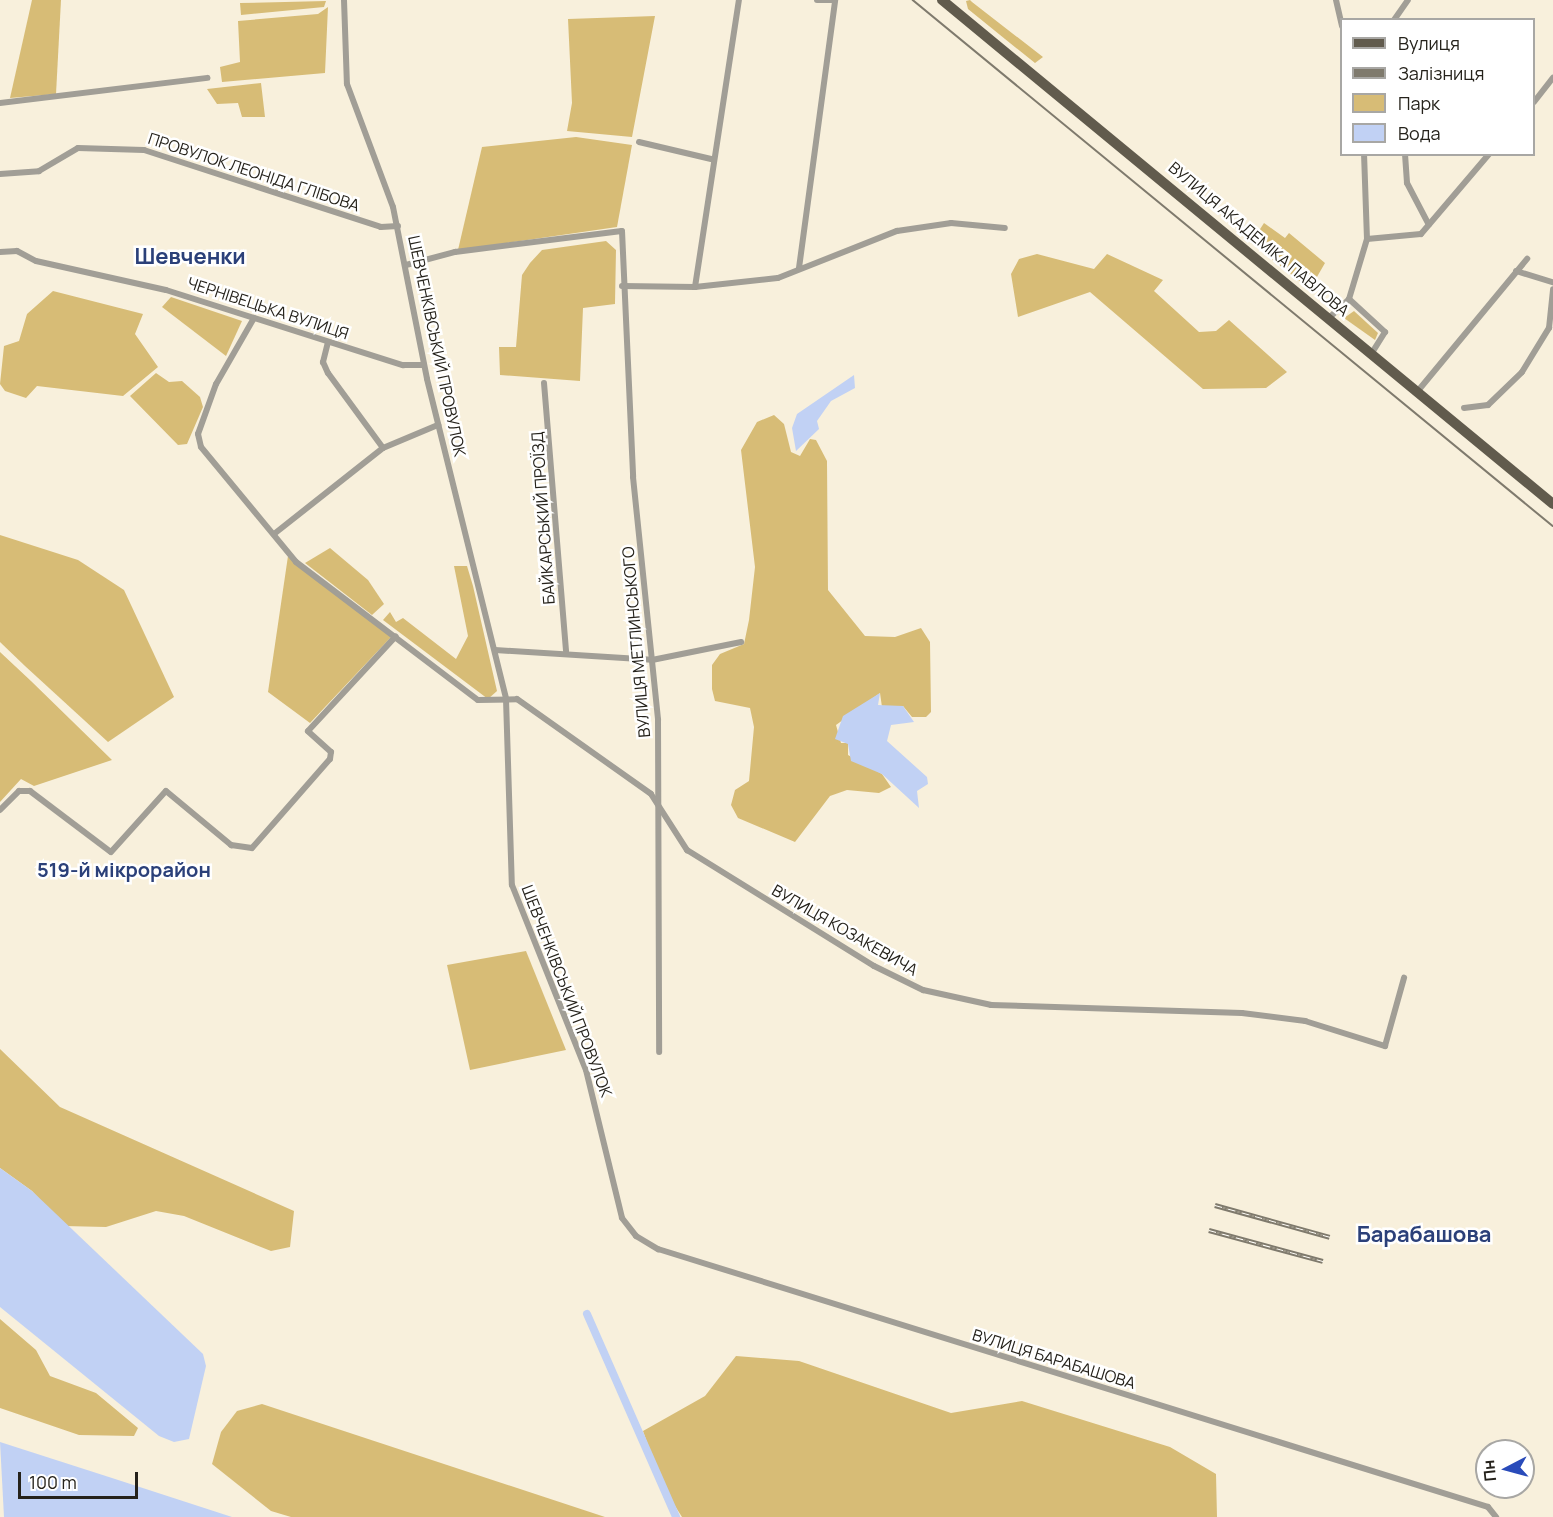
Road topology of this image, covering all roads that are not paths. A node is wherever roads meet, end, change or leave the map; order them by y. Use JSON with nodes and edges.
{"nodes":[{"id":1,"x":344,"y":0,"type":"edge"},
{"id":2,"x":739,"y":0,"type":"edge"},
{"id":3,"x":817,"y":0,"type":"edge"},
{"id":4,"x":835,"y":0,"type":"edge"},
{"id":5,"x":942,"y":0,"type":"edge"},
{"id":6,"x":1336,"y":0,"type":"edge"},
{"id":7,"x":1408,"y":0,"type":"edge"},
{"id":8,"x":1393,"y":18,"type":"edge"},
{"id":9,"x":1340,"y":21,"type":"edge"},
{"id":10,"x":207,"y":78,"type":"dead end"},
{"id":11,"x":1553,"y":78,"type":"edge"},
{"id":12,"x":1535,"y":100,"type":"edge"},
{"id":13,"x":0,"y":103,"type":"edge"},
{"id":14,"x":639,"y":142,"type":"dead end"},
{"id":15,"x":1364,"y":156,"type":"edge"},
{"id":16,"x":1405,"y":156,"type":"edge"},
{"id":17,"x":1487,"y":156,"type":"edge"},
{"id":18,"x":711,"y":159,"type":"junction"},
{"id":19,"x":0,"y":174,"type":"edge"},
{"id":20,"x":398,"y":225,"type":"junction"},
{"id":21,"x":1429,"y":225,"type":"junction"},
{"id":22,"x":1005,"y":228,"type":"dead end"},
{"id":23,"x":1367,"y":239,"type":"junction"},
{"id":24,"x":0,"y":252,"type":"edge"},
{"id":25,"x":1527,"y":259,"type":"dead end"},
{"id":26,"x":405,"y":265,"type":"junction"},
{"id":27,"x":799,"y":268,"type":"junction"},
{"id":28,"x":1516,"y":272,"type":"junction"},
{"id":29,"x":1553,"y":282,"type":"edge"},
{"id":30,"x":622,"y":286,"type":"junction"},
{"id":31,"x":695,"y":287,"type":"junction"},
{"id":32,"x":1553,"y":289,"type":"edge"},
{"id":33,"x":1349,"y":299,"type":"junction"},
{"id":34,"x":1330,"y":317,"type":"junction"},
{"id":35,"x":254,"y":318,"type":"junction"},
{"id":36,"x":328,"y":342,"type":"junction"},
{"id":37,"x":1372,"y":353,"type":"junction"},
{"id":38,"x":424,"y":364,"type":"junction"},
{"id":39,"x":544,"y":383,"type":"dead end"},
{"id":40,"x":1417,"y":392,"type":"junction"},
{"id":41,"x":1464,"y":408,"type":"dead end"},
{"id":42,"x":438,"y":424,"type":"junction"},
{"id":43,"x":383,"y":448,"type":"junction"},
{"id":44,"x":1552,"y":500,"type":"edge"},
{"id":45,"x":274,"y":534,"type":"junction"},
{"id":46,"x":399,"y":638,"type":"junction"},
{"id":47,"x":741,"y":642,"type":"dead end"},
{"id":48,"x":495,"y":650,"type":"junction"},
{"id":49,"x":566,"y":651,"type":"junction"},
{"id":50,"x":652,"y":660,"type":"junction"},
{"id":51,"x":506,"y":699,"type":"junction"},
{"id":52,"x":659,"y":802,"type":"junction"},
{"id":53,"x":0,"y":810,"type":"edge"},
{"id":54,"x":1404,"y":978,"type":"dead end"},
{"id":55,"x":659,"y":1052,"type":"dead end"},
{"id":56,"x":622,"y":1218,"type":"joint"},
{"id":57,"x":1496,"y":1517,"type":"edge"}],
"edges":[{"from":1,"to":20,"type":"street","name":"ШЕВЧЕНКІВСЬКИЙ ПРОВУЛОК"},
{"from":2,"to":18,"type":"street"},
{"from":3,"to":4,"type":"street"},
{"from":4,"to":27,"type":"street"},
{"from":5,"to":34,"type":"main road","name":"ВУЛИЦЯ АКАДЕМІКА ПАВЛОВА"},
{"from":6,"to":9,"type":"street"},
{"from":7,"to":8,"type":"street"},
{"from":10,"to":13,"type":"street"},
{"from":11,"to":12,"type":"street"},
{"from":14,"to":18,"type":"street"},
{"from":15,"to":23,"type":"street"},
{"from":16,"to":21,"type":"street"},
{"from":17,"to":21,"type":"street"},
{"from":18,"to":31,"type":"street"},
{"from":19,"to":20,"type":"street","name":"ПРОВУЛОК ЛЕОНІДА ГЛІБОВА"},
{"from":20,"to":26,"type":"street","name":"ШЕВЧЕНКІВСЬКИЙ ПРОВУЛОК"},
{"from":21,"to":23,"type":"street"},
{"from":22,"to":27,"type":"street"},
{"from":23,"to":33,"type":"street"},
{"from":24,"to":35,"type":"street","name":"ЧЕРНІВЕЦЬКА ВУЛИЦЯ"},
{"from":25,"to":28,"type":"street"},
{"from":26,"to":30,"type":"street","name":"ВУЛИЦЯ МЕТЛИНСЬКОГО"},
{"from":26,"to":38,"type":"street","name":"ШЕВЧЕНКІВСЬКИЙ ПРОВУЛОК"},
{"from":27,"to":31,"type":"street"},
{"from":28,"to":29,"type":"street"},
{"from":28,"to":40,"type":"street"},
{"from":30,"to":31,"type":"street"},
{"from":30,"to":50,"type":"street","name":"ВУЛИЦЯ МЕТЛИНСЬКОГО"},
{"from":32,"to":41,"type":"street"},
{"from":33,"to":34,"type":"street"},
{"from":33,"to":37,"type":"street"},
{"from":34,"to":37,"type":"main road","name":"ВУЛИЦЯ АКАДЕМІКА ПАВЛОВА"},
{"from":35,"to":36,"type":"street","name":"ЧЕРНІВЕЦЬКА ВУЛИЦЯ"},
{"from":35,"to":45,"type":"street"},
{"from":36,"to":38,"type":"street","name":"ЧЕРНІВЕЦЬКА ВУЛИЦЯ"},
{"from":36,"to":43,"type":"street"},
{"from":37,"to":40,"type":"main road","name":"ВУЛИЦЯ АКАДЕМІКА ПАВЛОВА"},
{"from":38,"to":42,"type":"street","name":"ШЕВЧЕНКІВСЬКИЙ ПРОВУЛОК"},
{"from":39,"to":49,"type":"street","name":"БАЙКАРСЬКИЙ ПРОЇЗД"},
{"from":40,"to":44,"type":"main road","name":"ВУЛИЦЯ АКАДЕМІКА ПАВЛОВА"},
{"from":42,"to":43,"type":"street"},
{"from":42,"to":48,"type":"street","name":"ШЕВЧЕНКІВСЬКИЙ ПРОВУЛОК"},
{"from":43,"to":45,"type":"street"},
{"from":45,"to":46,"type":"street"},
{"from":46,"to":51,"type":"street"},
{"from":46,"to":53,"type":"street"},
{"from":47,"to":50,"type":"street"},
{"from":48,"to":49,"type":"street"},
{"from":48,"to":51,"type":"street","name":"ШЕВЧЕНКІВСЬКИЙ ПРОВУЛОК"},
{"from":49,"to":50,"type":"street"},
{"from":50,"to":52,"type":"street","name":"ВУЛИЦЯ МЕТЛИНСЬКОГО"},
{"from":51,"to":52,"type":"street","name":"ВУЛИЦЯ КОЗАКЕВИЧА"},
{"from":51,"to":56,"type":"street","name":"ШЕВЧЕНКІВСЬКИЙ ПРОВУЛОК"},
{"from":52,"to":54,"type":"street","name":"ВУЛИЦЯ КОЗАКЕВИЧА"},
{"from":52,"to":55,"type":"street","name":"ВУЛИЦЯ МЕТЛИНСЬКОГО"},
{"from":56,"to":57,"type":"street","name":"ВУЛИЦЯ БАРАБАШОВА"}]}
